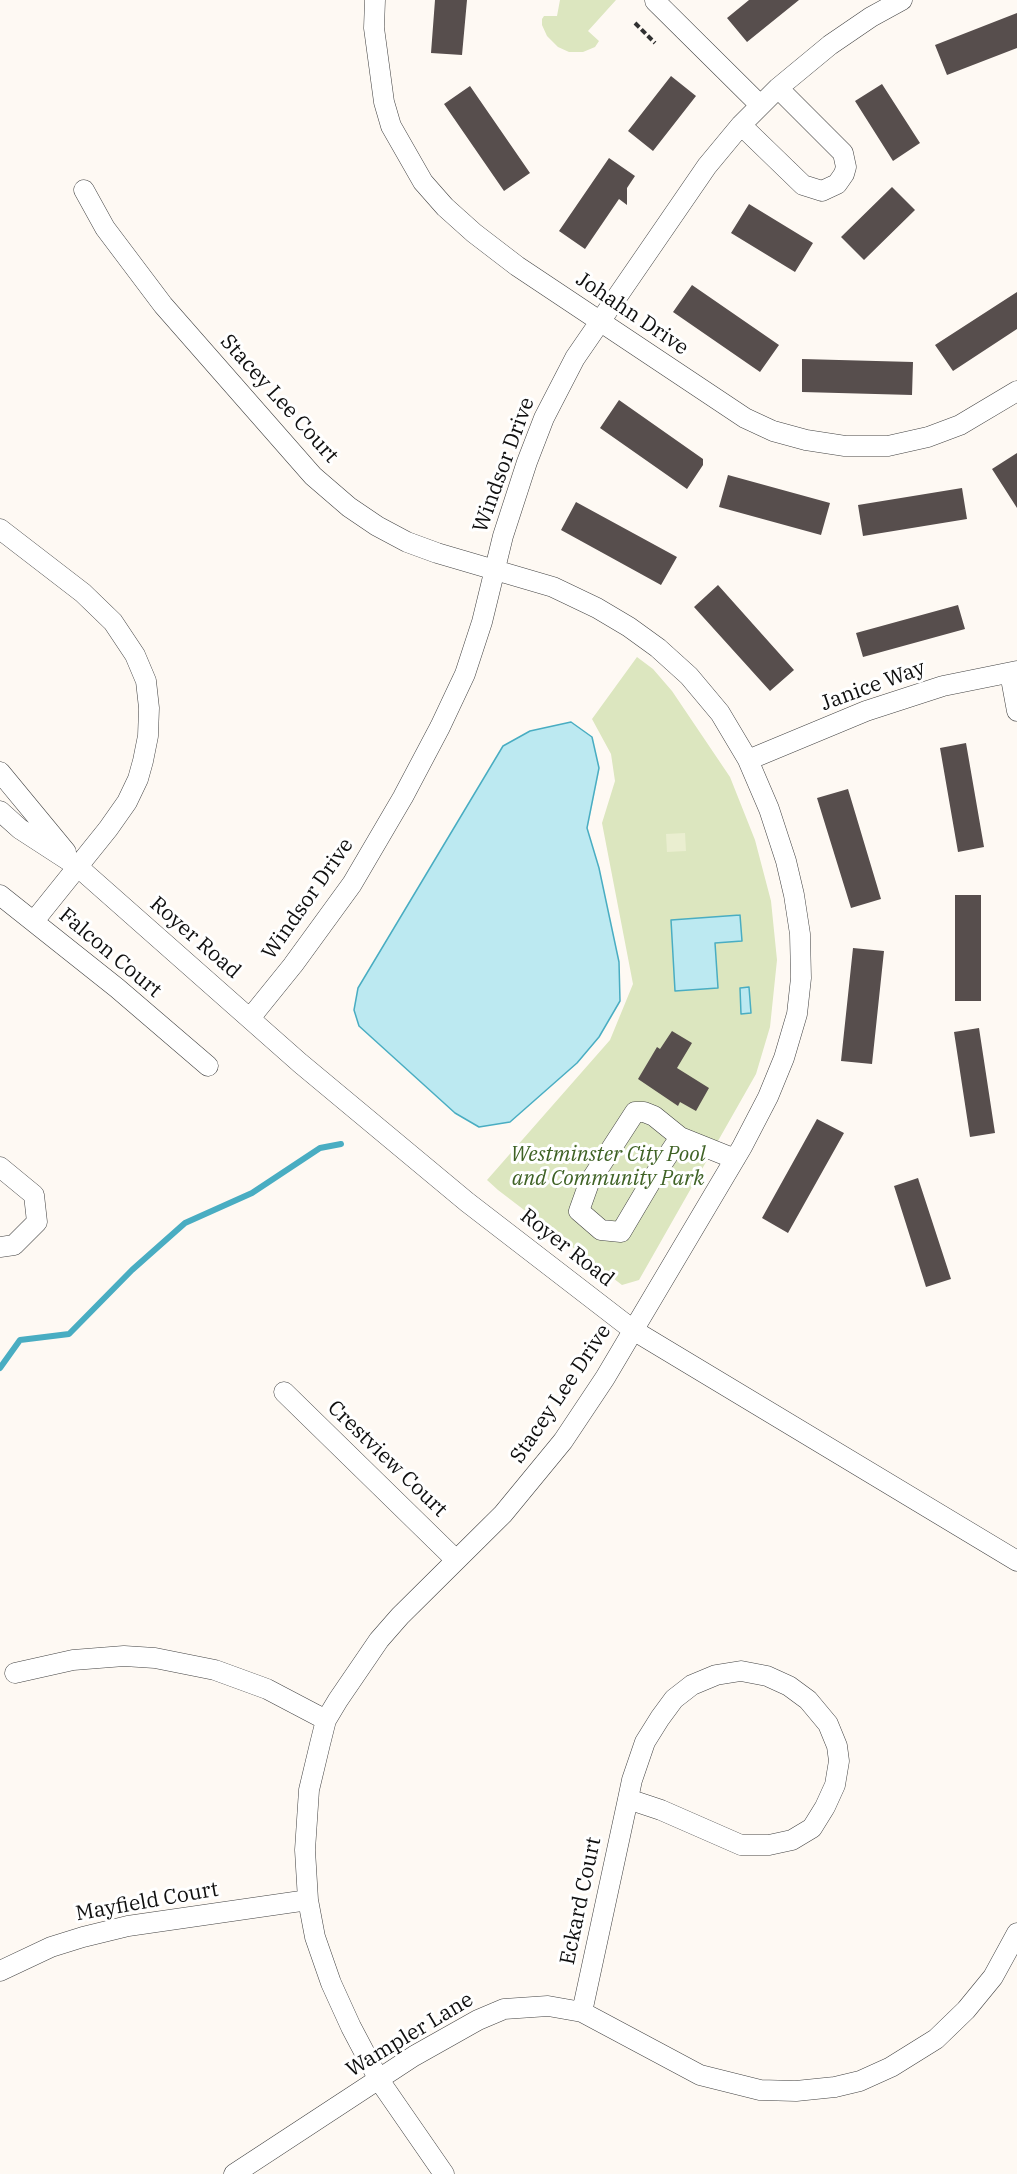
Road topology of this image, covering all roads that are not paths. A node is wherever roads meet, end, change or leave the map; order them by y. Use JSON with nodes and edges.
{"nodes":[{"id":1,"x":375,"y":0,"type":"edge"},
{"id":2,"x":902,"y":0,"type":"edge"},
{"id":3,"x":655,"y":1,"type":"edge"},
{"id":4,"x":778,"y":88,"type":"junction"},
{"id":5,"x":760,"y":105,"type":"junction"},
{"id":6,"x":741,"y":125,"type":"junction"},
{"id":7,"x":84,"y":190,"type":"dead end"},
{"id":8,"x":599,"y":321,"type":"junction"},
{"id":9,"x":1017,"y":391,"type":"edge"},
{"id":10,"x":0,"y":529,"type":"edge"},
{"id":11,"x":494,"y":569,"type":"junction"},
{"id":12,"x":1014,"y":672,"type":"edge"},
{"id":13,"x":1017,"y":711,"type":"edge"},
{"id":14,"x":748,"y":760,"type":"junction"},
{"id":15,"x":0,"y":772,"type":"edge"},
{"id":16,"x":0,"y":811,"type":"edge"},
{"id":17,"x":77,"y":866,"type":"junction"},
{"id":18,"x":0,"y":895,"type":"edge"},
{"id":19,"x":34,"y":921,"type":"junction"},
{"id":20,"x":250,"y":1017,"type":"junction"},
{"id":21,"x":208,"y":1066,"type":"dead end"},
{"id":22,"x":680,"y":1137,"type":"junction"},
{"id":23,"x":735,"y":1159,"type":"junction"},
{"id":24,"x":0,"y":1167,"type":"edge"},
{"id":25,"x":0,"y":1247,"type":"edge"},
{"id":26,"x":633,"y":1330,"type":"junction"},
{"id":27,"x":284,"y":1392,"type":"dead end"},
{"id":28,"x":456,"y":1560,"type":"junction"},
{"id":29,"x":1017,"y":1561,"type":"edge"},
{"id":30,"x":15,"y":1673,"type":"dead end"},
{"id":31,"x":326,"y":1720,"type":"junction"},
{"id":32,"x":628,"y":1799,"type":"junction"},
{"id":33,"x":308,"y":1900,"type":"junction"},
{"id":34,"x":1017,"y":1933,"type":"edge"},
{"id":35,"x":0,"y":1971,"type":"edge"},
{"id":36,"x":582,"y":2012,"type":"junction"},
{"id":37,"x":379,"y":2080,"type":"junction"},
{"id":38,"x":234,"y":2174,"type":"edge"},
{"id":39,"x":444,"y":2174,"type":"edge"}],
"edges":[{"from":1,"to":8,"type":"street","name":"Johahn Drive"},
{"from":2,"to":4,"type":"street","name":"Windsor Drive"},
{"from":3,"to":5,"type":"street"},
{"from":4,"to":5,"type":"street","name":"Windsor Drive"},
{"from":4,"to":6,"type":"street"},
{"from":5,"to":6,"type":"street","name":"Windsor Drive"},
{"from":6,"to":8,"type":"street","name":"Windsor Drive"},
{"from":7,"to":11,"type":"street","name":"Stacey Lee Court"},
{"from":8,"to":9,"type":"street","name":"Johahn Drive"},
{"from":8,"to":11,"type":"street","name":"Windsor Drive"},
{"from":10,"to":17,"type":"street","name":"Falcon Court"},
{"from":11,"to":14,"type":"street","name":"Stacey Lee Drive"},
{"from":11,"to":20,"type":"street","name":"Windsor Drive"},
{"from":12,"to":13,"type":"street"},
{"from":12,"to":14,"type":"street","name":"Janice Way"},
{"from":14,"to":23,"type":"street","name":"Stacey Lee Drive"},
{"from":15,"to":17,"type":"street","name":"Royer Road"},
{"from":16,"to":17,"type":"street","name":"Royer Road"},
{"from":17,"to":19,"type":"street","name":"Falcon Court"},
{"from":17,"to":20,"type":"street","name":"Royer Road"},
{"from":18,"to":19,"type":"street"},
{"from":19,"to":21,"type":"street","name":"Falcon Court"},
{"from":20,"to":26,"type":"street","name":"Royer Road"},
{"from":22,"to":22,"type":"street"},
{"from":22,"to":23,"type":"street"},
{"from":23,"to":26,"type":"street","name":"Stacey Lee Drive"},
{"from":24,"to":25,"type":"street"},
{"from":26,"to":28,"type":"street","name":"Stacey Lee Drive"},
{"from":26,"to":29,"type":"street","name":"Royer Road"},
{"from":27,"to":28,"type":"street","name":"Crestview Court"},
{"from":28,"to":31,"type":"street","name":"Stacey Lee Drive"},
{"from":30,"to":31,"type":"street"},
{"from":31,"to":33,"type":"street","name":"Stacey Lee Drive"},
{"from":32,"to":32,"type":"street","name":"Eckard Court"},
{"from":32,"to":36,"type":"street","name":"Eckard Court"},
{"from":33,"to":35,"type":"street","name":"Mayfield Court"},
{"from":33,"to":37,"type":"street","name":"Stacey Lee Drive"},
{"from":34,"to":36,"type":"street","name":"Wampler Lane"},
{"from":36,"to":37,"type":"street","name":"Wampler Lane"},
{"from":37,"to":38,"type":"street","name":"Wampler Lane"},
{"from":37,"to":39,"type":"street","name":"Stacey Lee Drive"}]}
